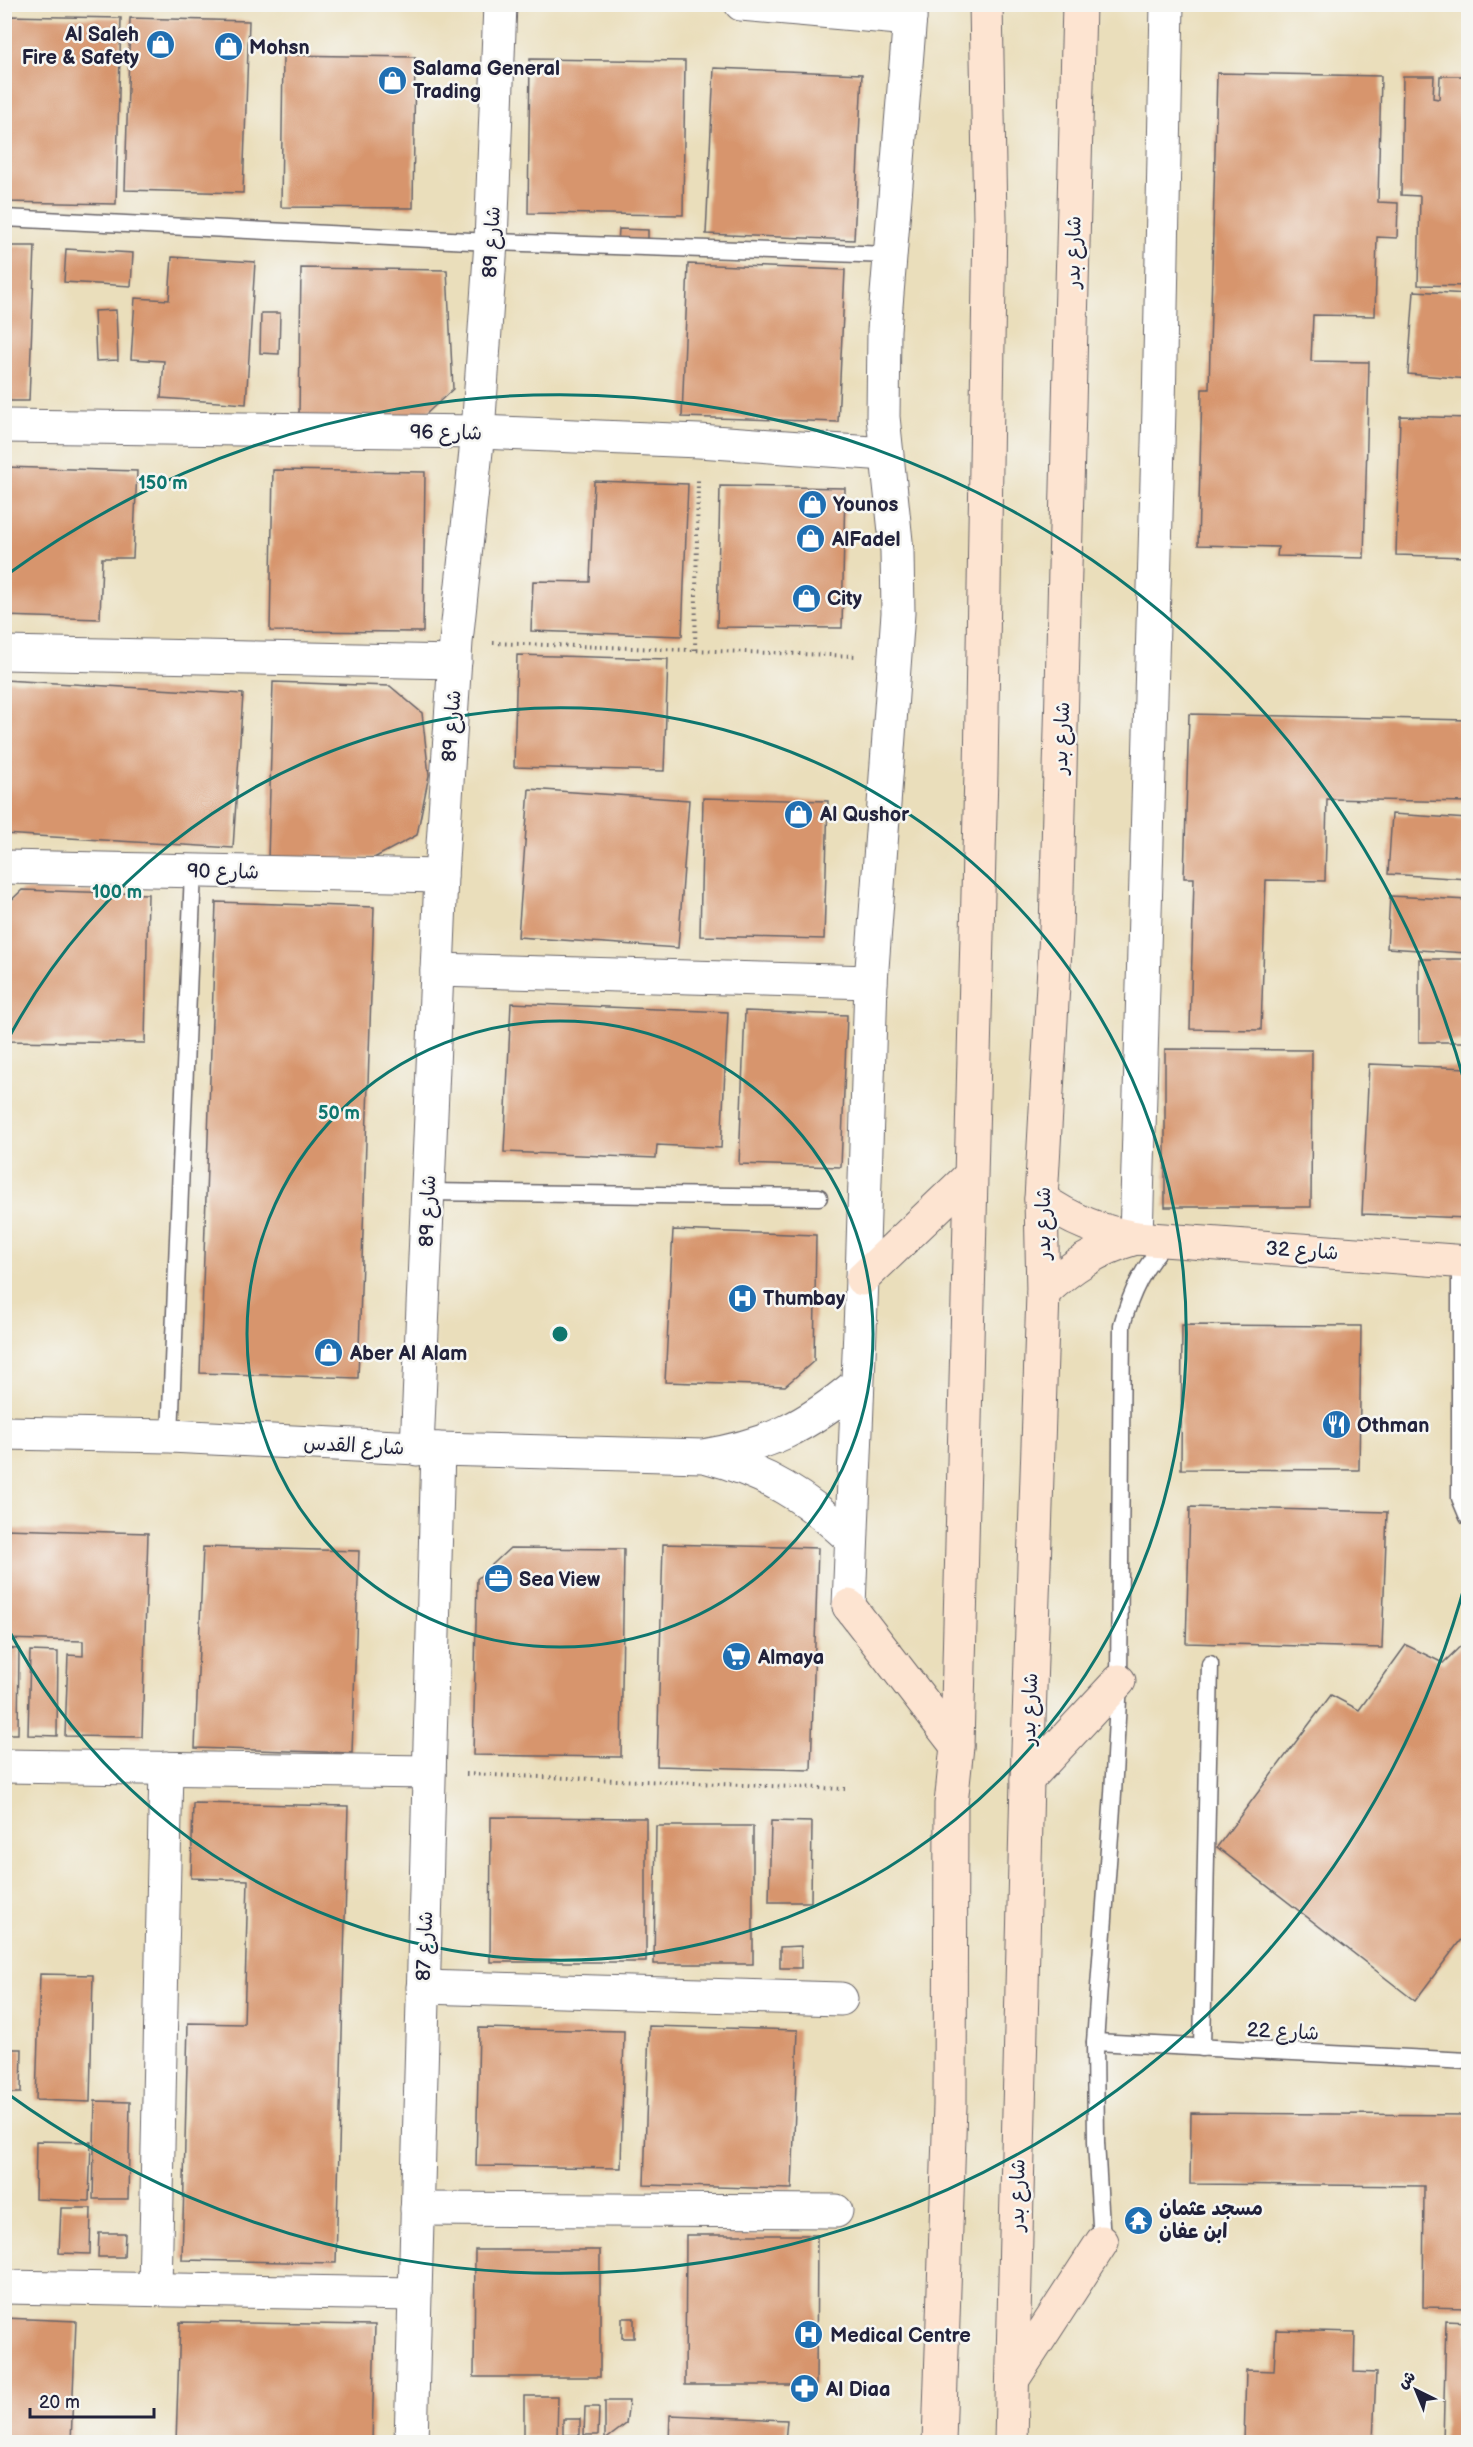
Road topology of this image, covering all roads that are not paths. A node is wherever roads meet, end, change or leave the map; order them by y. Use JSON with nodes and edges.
{"nodes":[{"id":1,"x":500,"y":4,"type":"edge"},
{"id":2,"x":741,"y":4,"type":"edge"},
{"id":3,"x":986,"y":4,"type":"edge"},
{"id":4,"x":1167,"y":4,"type":"edge"},
{"id":5,"x":1079,"y":6,"type":"edge"},
{"id":6,"x":910,"y":12,"type":"edge"},
{"id":7,"x":4,"y":218,"type":"edge"},
{"id":8,"x":491,"y":242,"type":"junction"},
{"id":9,"x":890,"y":255,"type":"junction"},
{"id":10,"x":4,"y":426,"type":"edge"},
{"id":11,"x":478,"y":432,"type":"junction"},
{"id":12,"x":886,"y":454,"type":"junction"},
{"id":13,"x":456,"y":652,"type":"junction"},
{"id":14,"x":4,"y":653,"type":"edge"},
{"id":15,"x":4,"y":867,"type":"edge"},
{"id":16,"x":193,"y":871,"type":"junction"},
{"id":17,"x":441,"y":876,"type":"junction"},
{"id":18,"x":437,"y":970,"type":"junction"},
{"id":19,"x":871,"y":982,"type":"junction"},
{"id":20,"x":970,"y":1176,"type":"junction"},
{"id":21,"x":428,"y":1192,"type":"junction"},
{"id":22,"x":819,"y":1197,"type":"dead end"},
{"id":23,"x":1041,"y":1199,"type":"junction"},
{"id":24,"x":1151,"y":1239,"type":"junction"},
{"id":25,"x":1464,"y":1262,"type":"edge"},
{"id":26,"x":862,"y":1280,"type":"junction"},
{"id":27,"x":1043,"y":1293,"type":"junction"},
{"id":28,"x":857,"y":1384,"type":"junction"},
{"id":29,"x":4,"y":1433,"type":"edge"},
{"id":30,"x":170,"y":1436,"type":"junction"},
{"id":31,"x":427,"y":1449,"type":"junction"},
{"id":32,"x":703,"y":1456,"type":"junction"},
{"id":33,"x":1468,"y":1517,"type":"edge"},
{"id":34,"x":850,"y":1538,"type":"junction"},
{"id":35,"x":849,"y":1606,"type":"joint"},
{"id":36,"x":1210,"y":1664,"type":"dead end"},
{"id":37,"x":1119,"y":1681,"type":"junction"},
{"id":38,"x":957,"y":1746,"type":"junction"},
{"id":39,"x":4,"y":1766,"type":"edge"},
{"id":40,"x":166,"y":1768,"type":"junction"},
{"id":41,"x":429,"y":1772,"type":"junction"},
{"id":42,"x":1027,"y":1779,"type":"junction"},
{"id":43,"x":423,"y":1987,"type":"junction"},
{"id":44,"x":841,"y":1999,"type":"dead end"},
{"id":45,"x":1095,"y":2042,"type":"junction"},
{"id":46,"x":1202,"y":2048,"type":"junction"},
{"id":47,"x":1468,"y":2061,"type":"edge"},
{"id":48,"x":417,"y":2209,"type":"junction"},
{"id":49,"x":836,"y":2211,"type":"dead end"},
{"id":50,"x":1102,"y":2242,"type":"joint"},
{"id":51,"x":4,"y":2287,"type":"edge"},
{"id":52,"x":154,"y":2289,"type":"junction"},
{"id":53,"x":415,"y":2294,"type":"junction"},
{"id":54,"x":1013,"y":2379,"type":"junction"},
{"id":55,"x":411,"y":2442,"type":"edge"},
{"id":56,"x":939,"y":2442,"type":"edge"},
{"id":57,"x":1011,"y":2442,"type":"edge"}],
"edges":[{"from":1,"to":8,"type":"street","name":"شارع 89"},
{"from":2,"to":6,"type":"street"},
{"from":3,"to":20,"type":"main road"},
{"from":4,"to":24,"type":"street"},
{"from":5,"to":23,"type":"main road","name":"شارع بدر"},
{"from":6,"to":9,"type":"street"},
{"from":7,"to":8,"type":"lane"},
{"from":8,"to":9,"type":"lane"},
{"from":8,"to":11,"type":"street","name":"شارع 89"},
{"from":9,"to":12,"type":"street"},
{"from":10,"to":11,"type":"street","name":"شارع 96"},
{"from":11,"to":12,"type":"street","name":"شارع 96"},
{"from":11,"to":13,"type":"street","name":"شارع 89"},
{"from":12,"to":19,"type":"street"},
{"from":13,"to":14,"type":"street"},
{"from":13,"to":17,"type":"street","name":"شارع 89"},
{"from":15,"to":16,"type":"street","name":"شارع 90"},
{"from":16,"to":17,"type":"street","name":"شارع 90"},
{"from":16,"to":30,"type":"lane"},
{"from":17,"to":18,"type":"street","name":"شارع 89"},
{"from":18,"to":19,"type":"street"},
{"from":18,"to":21,"type":"street","name":"شارع 89"},
{"from":19,"to":26,"type":"street"},
{"from":20,"to":26,"type":"main road"},
{"from":20,"to":38,"type":"main road"},
{"from":21,"to":22,"type":"lane"},
{"from":21,"to":31,"type":"street","name":"شارع 89"},
{"from":23,"to":24,"type":"main road","name":"شارع 32"},
{"from":23,"to":27,"type":"main road","name":"شارع بدر"},
{"from":24,"to":25,"type":"main road","name":"شارع 32"},
{"from":24,"to":27,"type":"main road","name":"شارع 32"},
{"from":24,"to":37,"type":"lane"},
{"from":25,"to":33,"type":"lane"},
{"from":26,"to":28,"type":"street"},
{"from":27,"to":42,"type":"main road","name":"شارع بدر"},
{"from":28,"to":32,"type":"street","name":"شارع القدس"},
{"from":28,"to":34,"type":"street"},
{"from":29,"to":30,"type":"street","name":"شارع القدس"},
{"from":30,"to":31,"type":"street","name":"شارع القدس"},
{"from":31,"to":32,"type":"street","name":"شارع القدس"},
{"from":31,"to":41,"type":"street","name":"شارع 87"},
{"from":32,"to":34,"type":"street","name":"شارع القدس"},
{"from":34,"to":35,"type":"street"},
{"from":35,"to":38,"type":"main road"},
{"from":36,"to":46,"type":"lane"},
{"from":37,"to":42,"type":"main road"},
{"from":37,"to":45,"type":"lane"},
{"from":38,"to":56,"type":"main road"},
{"from":39,"to":40,"type":"street"},
{"from":40,"to":41,"type":"street"},
{"from":40,"to":52,"type":"street"},
{"from":41,"to":43,"type":"street","name":"شارع 87"},
{"from":42,"to":54,"type":"main road","name":"شارع بدر"},
{"from":43,"to":44,"type":"street"},
{"from":43,"to":48,"type":"street","name":"شارع 87"},
{"from":45,"to":46,"type":"lane","name":"شارع 22"},
{"from":45,"to":50,"type":"lane"},
{"from":46,"to":47,"type":"lane","name":"شارع 22"},
{"from":48,"to":49,"type":"street"},
{"from":48,"to":53,"type":"street","name":"شارع 87"},
{"from":50,"to":54,"type":"main road"},
{"from":51,"to":52,"type":"street"},
{"from":52,"to":53,"type":"street"},
{"from":53,"to":55,"type":"street","name":"شارع 87"},
{"from":54,"to":57,"type":"main road","name":"شارع بدر"}]}
